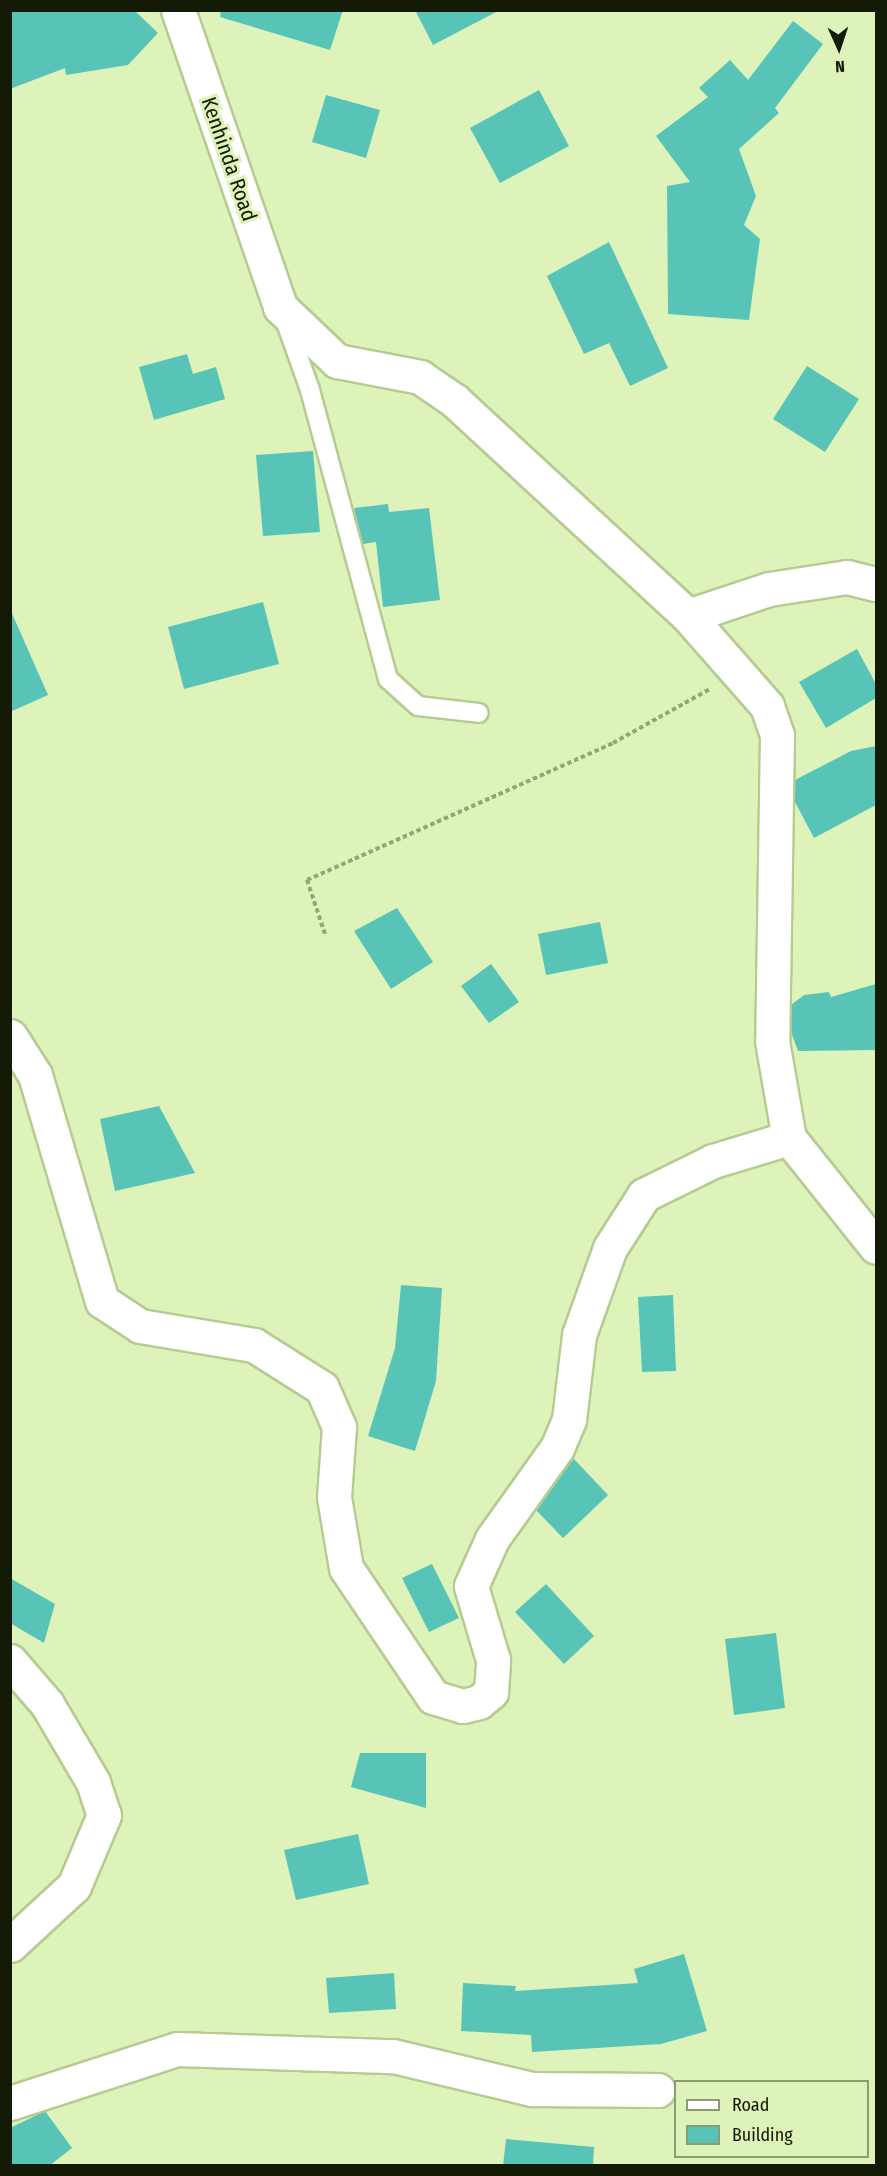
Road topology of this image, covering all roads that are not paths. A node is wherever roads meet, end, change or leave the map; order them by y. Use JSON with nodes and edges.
{"nodes":[{"id":1,"x":178,"y":10,"type":"edge"},
{"id":2,"x":280,"y":307,"type":"junction"},
{"id":3,"x":876,"y":584,"type":"edge"},
{"id":4,"x":688,"y":616,"type":"junction"},
{"id":5,"x":479,"y":713,"type":"dead end"},
{"id":6,"x":10,"y":1036,"type":"edge"},
{"id":7,"x":789,"y":1138,"type":"junction"},
{"id":8,"x":876,"y":1247,"type":"edge"},
{"id":9,"x":10,"y":1661,"type":"edge"},
{"id":10,"x":10,"y":1945,"type":"edge"},
{"id":11,"x":658,"y":2090,"type":"dead end"},
{"id":12,"x":10,"y":2103,"type":"edge"}],
"edges":[{"from":1,"to":2,"type":"street","name":"Kenhinda Road"},
{"from":2,"to":4,"type":"street"},
{"from":2,"to":5,"type":"lane"},
{"from":3,"to":4,"type":"street"},
{"from":4,"to":7,"type":"street"},
{"from":6,"to":7,"type":"street"},
{"from":7,"to":8,"type":"street"},
{"from":9,"to":10,"type":"street"},
{"from":11,"to":12,"type":"street"}]}
